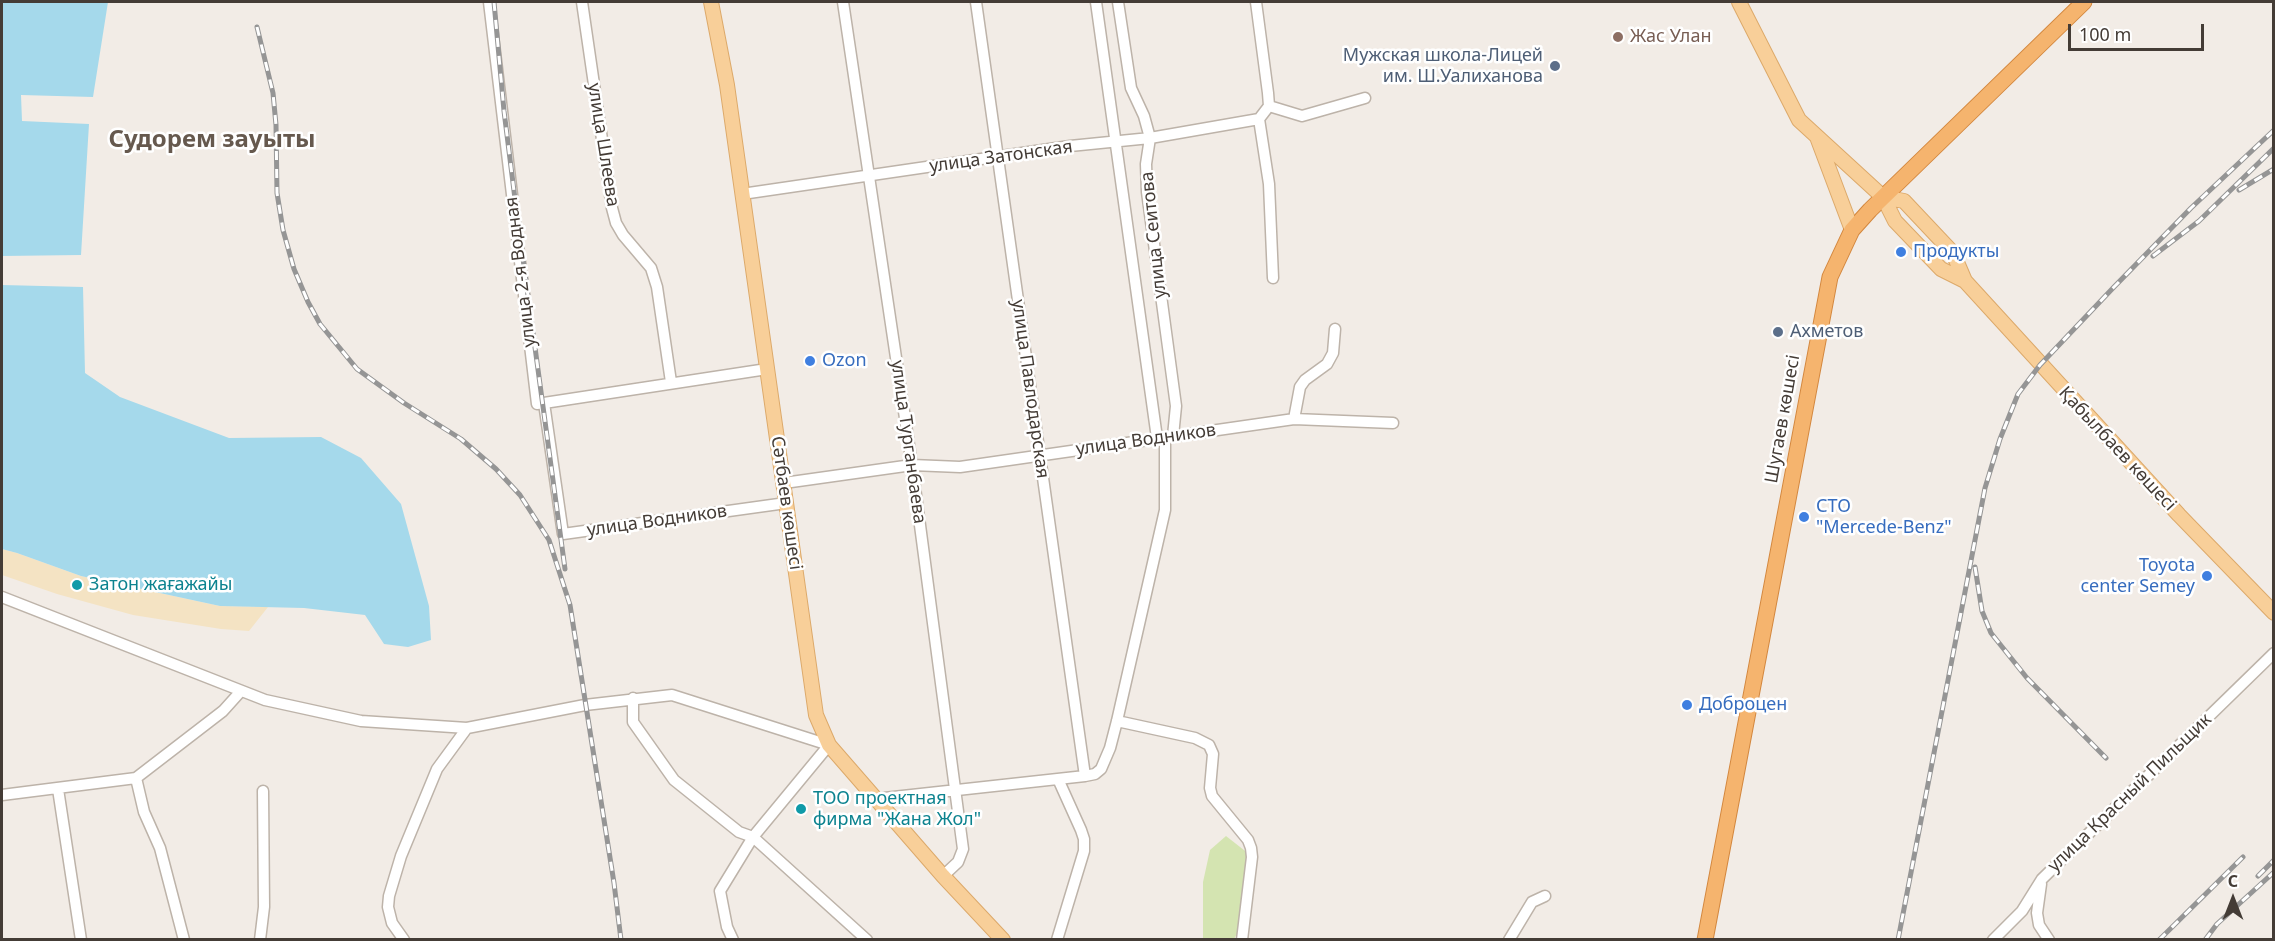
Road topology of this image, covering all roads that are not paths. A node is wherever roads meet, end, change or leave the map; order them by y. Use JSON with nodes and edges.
{"nodes":[{"id":1,"x":489,"y":2,"type":"edge"},
{"id":2,"x":582,"y":2,"type":"edge"},
{"id":3,"x":711,"y":2,"type":"edge"},
{"id":4,"x":843,"y":2,"type":"edge"},
{"id":5,"x":976,"y":2,"type":"edge"},
{"id":6,"x":1096,"y":2,"type":"edge"},
{"id":7,"x":1118,"y":2,"type":"edge"},
{"id":8,"x":1256,"y":2,"type":"edge"},
{"id":9,"x":1739,"y":2,"type":"edge"},
{"id":10,"x":2084,"y":2,"type":"edge"},
{"id":11,"x":1365,"y":98,"type":"dead end"},
{"id":12,"x":1269,"y":106,"type":"junction"},
{"id":13,"x":1259,"y":119,"type":"junction"},
{"id":14,"x":1816,"y":135,"type":"junction"},
{"id":15,"x":1150,"y":138,"type":"junction"},
{"id":16,"x":1116,"y":142,"type":"junction"},
{"id":17,"x":998,"y":156,"type":"junction"},
{"id":18,"x":870,"y":176,"type":"junction"},
{"id":19,"x":742,"y":194,"type":"junction"},
{"id":20,"x":1883,"y":197,"type":"junction"},
{"id":21,"x":1852,"y":230,"type":"junction"},
{"id":22,"x":1274,"y":278,"type":"dead end"},
{"id":23,"x":1965,"y":281,"type":"junction"},
{"id":24,"x":1335,"y":329,"type":"dead end"},
{"id":25,"x":767,"y":369,"type":"junction"},
{"id":26,"x":671,"y":382,"type":"junction"},
{"id":27,"x":544,"y":403,"type":"junction"},
{"id":28,"x":1294,"y":419,"type":"junction"},
{"id":29,"x":1393,"y":423,"type":"dead end"},
{"id":30,"x":1165,"y":437,"type":"junction"},
{"id":31,"x":1039,"y":455,"type":"junction"},
{"id":32,"x":912,"y":465,"type":"junction"},
{"id":33,"x":784,"y":483,"type":"junction"},
{"id":34,"x":786,"y":504,"type":"junction"},
{"id":35,"x":563,"y":534,"type":"joint"},
{"id":36,"x":2,"y":597,"type":"edge"},
{"id":37,"x":2274,"y":613,"type":"edge"},
{"id":38,"x":2274,"y":653,"type":"edge"},
{"id":39,"x":241,"y":691,"type":"junction"},
{"id":40,"x":633,"y":698,"type":"junction"},
{"id":41,"x":1117,"y":721,"type":"junction"},
{"id":42,"x":467,"y":728,"type":"junction"},
{"id":43,"x":829,"y":745,"type":"junction"},
{"id":44,"x":1085,"y":776,"type":"junction"},
{"id":45,"x":136,"y":778,"type":"junction"},
{"id":46,"x":1058,"y":779,"type":"junction"},
{"id":47,"x":58,"y":789,"type":"junction"},
{"id":48,"x":957,"y":790,"type":"junction"},
{"id":49,"x":264,"y":791,"type":"dead end"},
{"id":50,"x":2,"y":795,"type":"edge"},
{"id":51,"x":875,"y":799,"type":"junction"},
{"id":52,"x":753,"y":837,"type":"junction"},
{"id":53,"x":943,"y":876,"type":"junction"},
{"id":54,"x":2042,"y":879,"type":"junction"},
{"id":55,"x":1545,"y":896,"type":"dead end"},
{"id":56,"x":400,"y":938,"type":"edge"},
{"id":57,"x":81,"y":939,"type":"edge"},
{"id":58,"x":184,"y":939,"type":"edge"},
{"id":59,"x":260,"y":939,"type":"edge"},
{"id":60,"x":733,"y":939,"type":"edge"},
{"id":61,"x":867,"y":939,"type":"edge"},
{"id":62,"x":1003,"y":939,"type":"edge"},
{"id":63,"x":1057,"y":939,"type":"edge"},
{"id":64,"x":1242,"y":939,"type":"edge"},
{"id":65,"x":1509,"y":939,"type":"edge"},
{"id":66,"x":1705,"y":939,"type":"edge"},
{"id":67,"x":1994,"y":939,"type":"edge"},
{"id":68,"x":2049,"y":939,"type":"edge"}],
"edges":[{"from":1,"to":27,"type":"street","name":"улица 2-я Водная"},
{"from":2,"to":26,"type":"street","name":"улица Шлеева"},
{"from":3,"to":19,"type":"main road","name":"Сәтбаев көшесі"},
{"from":4,"to":18,"type":"street","name":"улица Турганбаева"},
{"from":5,"to":17,"type":"street","name":"улица Павлодарская"},
{"from":6,"to":16,"type":"street","name":"улица Сеитова"},
{"from":7,"to":15,"type":"street","name":"улица Сеитова"},
{"from":8,"to":12,"type":"street"},
{"from":9,"to":14,"type":"main road","name":"Қабылбаев көшесі"},
{"from":10,"to":20,"type":"highway","name":"Шугаев көшесі"},
{"from":11,"to":12,"type":"street"},
{"from":12,"to":13,"type":"street"},
{"from":13,"to":15,"type":"street","name":"улица Затонская"},
{"from":13,"to":22,"type":"street"},
{"from":14,"to":20,"type":"main road","name":"Қабылбаев көшесі"},
{"from":14,"to":21,"type":"main road"},
{"from":15,"to":16,"type":"street","name":"улица Затонская"},
{"from":15,"to":30,"type":"street","name":"улица Сеитова"},
{"from":16,"to":17,"type":"street","name":"улица Затонская"},
{"from":16,"to":30,"type":"street","name":"улица Сеитова"},
{"from":17,"to":18,"type":"street","name":"улица Затонская"},
{"from":17,"to":31,"type":"street","name":"улица Павлодарская"},
{"from":18,"to":19,"type":"street","name":"улица Затонская"},
{"from":18,"to":32,"type":"street","name":"улица Турганбаева"},
{"from":19,"to":25,"type":"main road","name":"Сәтбаев көшесі"},
{"from":20,"to":21,"type":"highway","name":"Шугаев көшесі"},
{"from":20,"to":23,"type":"main road","name":"Қабылбаев көшесі"},
{"from":20,"to":23,"type":"main road","name":"Қабылбаев көшесі"},
{"from":21,"to":66,"type":"highway","name":"Шугаев көшесі"},
{"from":23,"to":37,"type":"main road","name":"Қабылбаев көшесі"},
{"from":24,"to":28,"type":"street"},
{"from":25,"to":26,"type":"street"},
{"from":25,"to":33,"type":"main road","name":"Сәтбаев көшесі"},
{"from":26,"to":27,"type":"street"},
{"from":27,"to":35,"type":"street","name":"улица 2-я Водная"},
{"from":28,"to":29,"type":"street","name":"улица Водников"},
{"from":28,"to":30,"type":"street","name":"улица Водников"},
{"from":30,"to":31,"type":"street","name":"улица Водников"},
{"from":30,"to":41,"type":"street","name":"улица Сеитова"},
{"from":31,"to":32,"type":"street","name":"улица Водников"},
{"from":31,"to":44,"type":"street","name":"улица Павлодарская"},
{"from":32,"to":33,"type":"street","name":"улица Водников"},
{"from":32,"to":48,"type":"street","name":"улица Турганбаева"},
{"from":33,"to":34,"type":"main road","name":"Сәтбаев көшесі"},
{"from":34,"to":35,"type":"street","name":"улица Водников"},
{"from":34,"to":43,"type":"main road","name":"Сәтбаев көшесі"},
{"from":36,"to":39,"type":"street"},
{"from":38,"to":54,"type":"street","name":"улица Красный Пильщик"},
{"from":39,"to":42,"type":"street"},
{"from":39,"to":45,"type":"street"},
{"from":40,"to":42,"type":"street"},
{"from":40,"to":43,"type":"street"},
{"from":40,"to":52,"type":"street"},
{"from":41,"to":44,"type":"street","name":"улица Сеитова"},
{"from":41,"to":64,"type":"street"},
{"from":42,"to":56,"type":"street"},
{"from":43,"to":51,"type":"main road","name":"Сәтбаев көшесі"},
{"from":43,"to":52,"type":"street"},
{"from":44,"to":46,"type":"street"},
{"from":45,"to":47,"type":"street"},
{"from":45,"to":58,"type":"street"},
{"from":46,"to":48,"type":"street"},
{"from":46,"to":63,"type":"street"},
{"from":47,"to":50,"type":"street"},
{"from":47,"to":57,"type":"street"},
{"from":48,"to":51,"type":"street"},
{"from":48,"to":53,"type":"street","name":"улица Турганбаева"},
{"from":49,"to":59,"type":"street"},
{"from":51,"to":53,"type":"main road","name":"Сәтбаев көшесі"},
{"from":52,"to":60,"type":"street"},
{"from":52,"to":61,"type":"street"},
{"from":53,"to":62,"type":"main road","name":"Сәтбаев көшесі"},
{"from":54,"to":67,"type":"street","name":"улица Красный Пильщик"},
{"from":54,"to":68,"type":"street"},
{"from":55,"to":65,"type":"street"}]}
